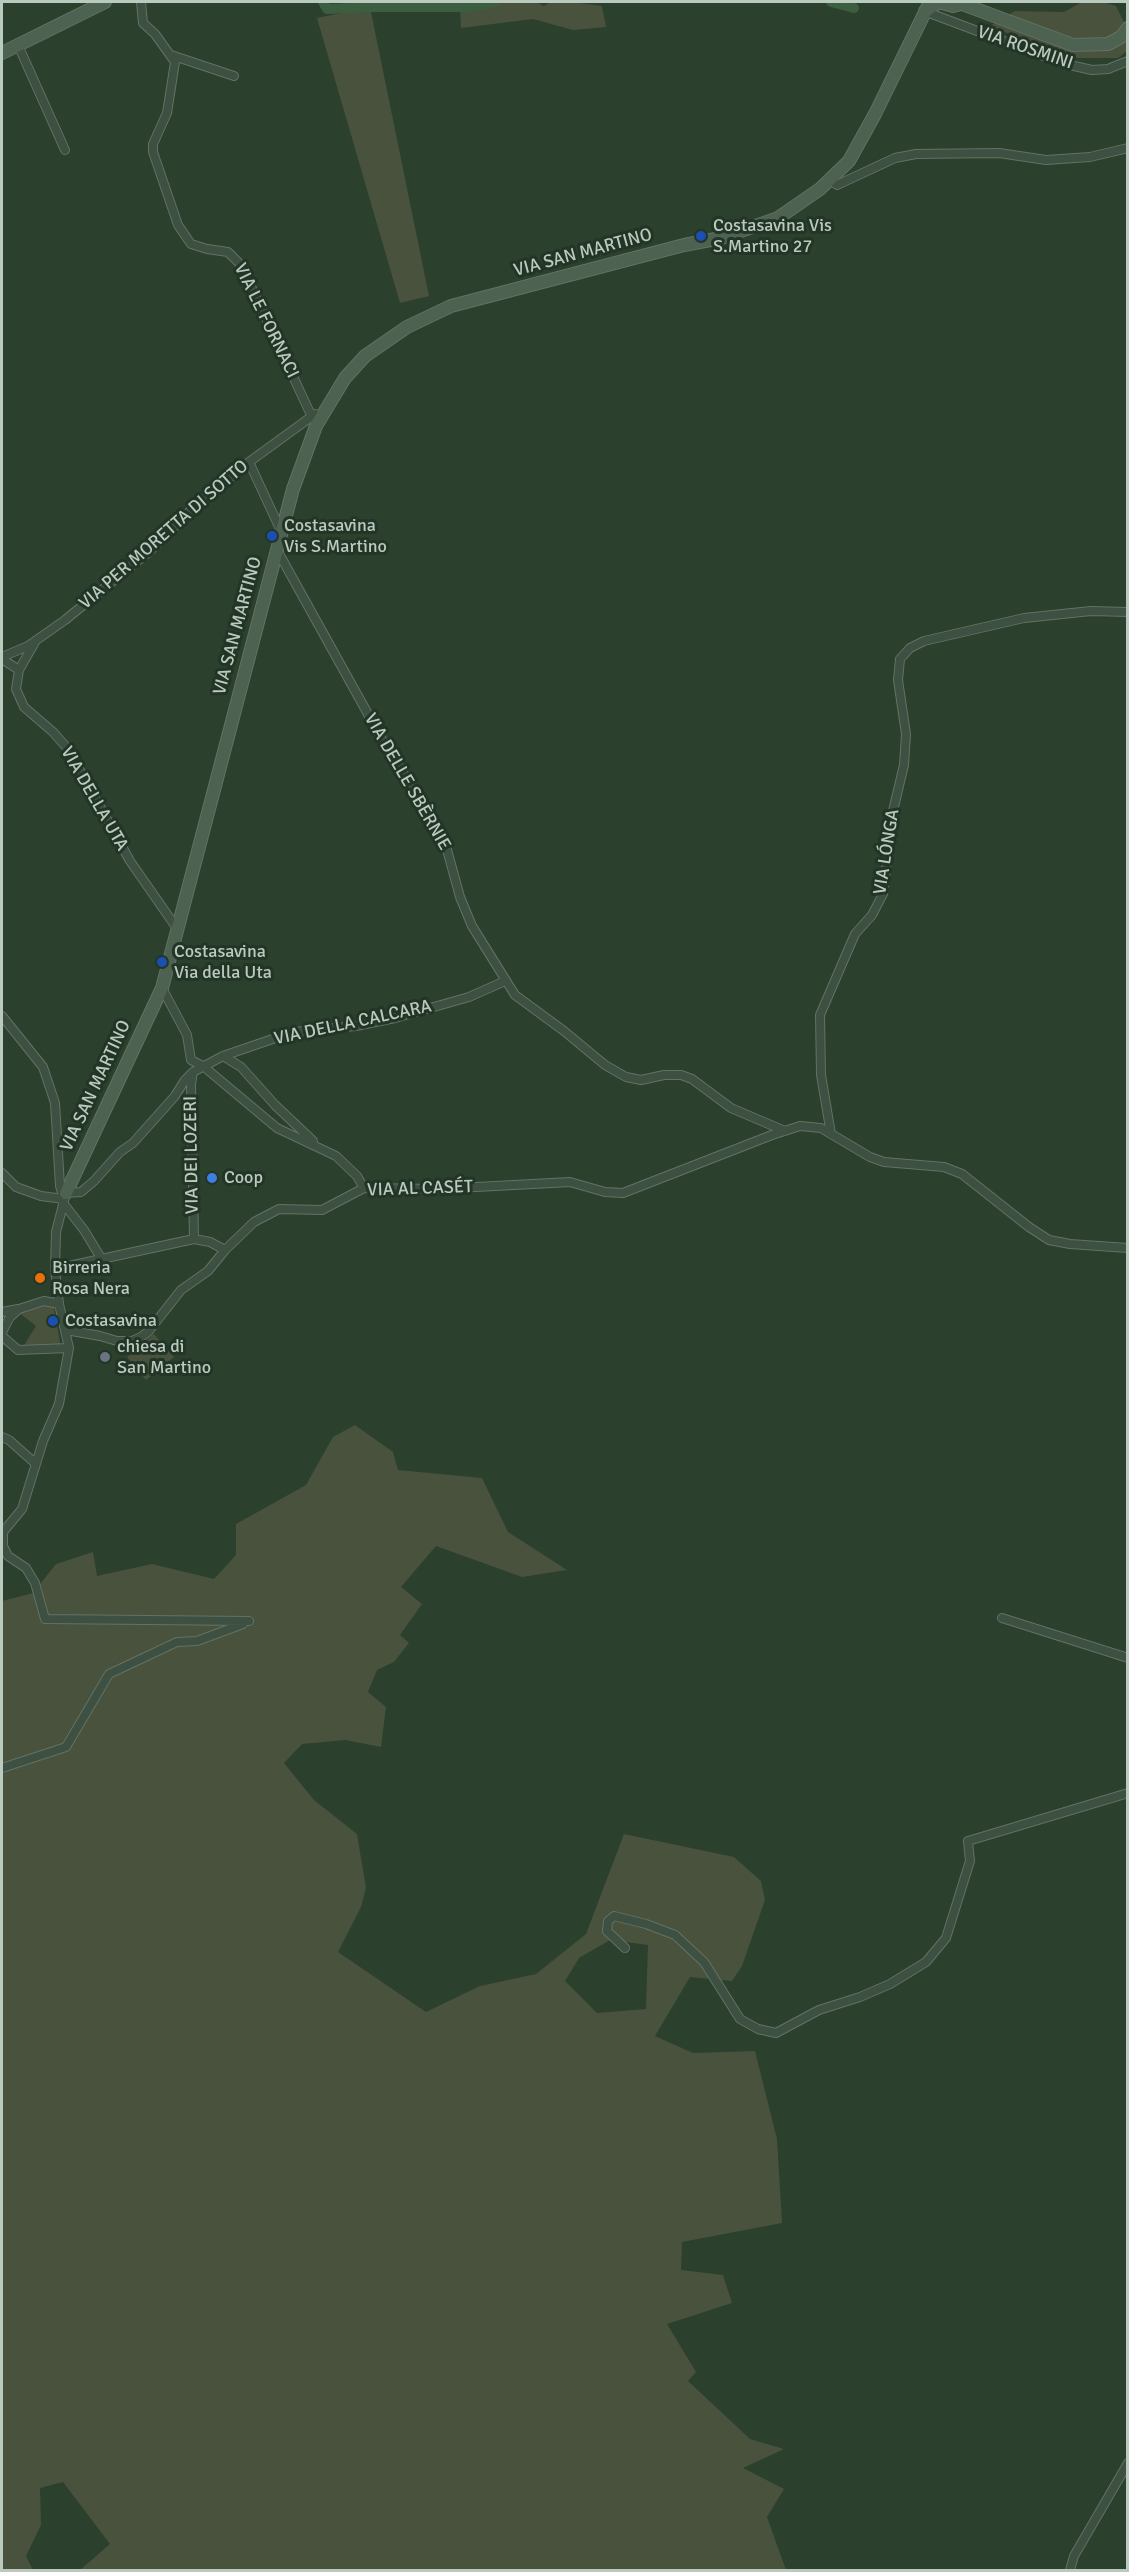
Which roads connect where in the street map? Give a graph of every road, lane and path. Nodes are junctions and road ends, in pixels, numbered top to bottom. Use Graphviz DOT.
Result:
graph roads {
  1 [pos="105,2"];
  2 [pos="141,2"];
  3 [pos="939,2"];
  4 [pos="981,2"];
  5 [pos="965,3"];
  6 [pos="924,5"];
  7 [pos="990,16"];
  8 [pos="1128,28"];
  9 [pos="18,45"];
  10 [pos="2,53"];
  11 [pos="171,55"];
  12 [pos="1128,61"];
  13 [pos="234,76"];
  14 [pos="1128,148"];
  15 [pos="65,150"];
  16 [pos="830,180"];
  17 [pos="324,410"];
  18 [pos="311,415"];
  19 [pos="249,462"];
  20 [pos="281,531"];
  21 [pos="277,550"];
  22 [pos="1128,612"];
  23 [pos="35,642"];
  24 [pos="2,658"];
  25 [pos="19,670"];
  26 [pos="178,930"];
  27 [pos="505,981"];
  28 [pos="162,988"];
  29 [pos="2,1016"];
  30 [pos="223,1056"];
  31 [pos="202,1066"];
  32 [pos="193,1072"];
  33 [pos="785,1131"];
  34 [pos="831,1134"];
  35 [pos="320,1147"];
  36 [pos="2,1173"];
  37 [pos="364,1188"];
  38 [pos="64,1198"];
  39 [pos="194,1239"];
  40 [pos="1128,1248"];
  41 [pos="225,1250"];
  42 [pos="101,1258"];
  43 [pos="55,1269"];
  44 [pos="59,1304"];
  45 [pos="19,1309"];
  46 [pos="2,1312"];
  47 [pos="66,1330"];
  48 [pos="2,1334"];
  49 [pos="69,1348"];
  50 [pos="2,1437"];
  51 [pos="36,1464"];
  52 [pos="2,1533"];
  53 [pos="1002,1618"];
  54 [pos="1128,1658"];
  55 [pos="2,1768"];
  56 [pos="1128,1793"];
  57 [pos="625,1948"];
  58 [pos="1128,2463"];
  59 [pos="1070,2571"];
  1 -- 9 [label="street"];
  2 -- 11 [label="street"];
  3 -- 5 [label="street"];
  3 -- 6 [label="street"];
  4 -- 7 [label="street"];
  5 -- 7 [label="street"];
  6 -- 12 [label="street, VIA ROSMINI"];
  6 -- 16 [label="street, VIA SAN MARTINO"];
  7 -- 8 [label="street"];
  9 -- 10 [label="street"];
  9 -- 15 [label="street"];
  11 -- 13 [label="street"];
  11 -- 18 [label="street, VIA LE FORNACI"];
  14 -- 16 [label="street"];
  16 -- 17 [label="street, VIA SAN MARTINO"];
  17 -- 18 [label="street, VIA PER MORETTA DI SOTTO"];
  17 -- 20 [label="street, VIA SAN MARTINO"];
  18 -- 19 [label="street, VIA PER MORETTA DI SOTTO"];
  19 -- 20 [label="street"];
  19 -- 23 [label="street, VIA PER MORETTA DI SOTTO"];
  20 -- 21 [label="street, VIA SAN MARTINO"];
  21 -- 26 [label="street, VIA SAN MARTINO"];
  21 -- 27 [label="street, VIA DELLE SBÈRNIE"];
  22 -- 34 [label="street, VIA LÓNGA"];
  23 -- 24 [label="street, VIA PER MORETTA DI SOTTO"];
  23 -- 25 [label="street"];
  24 -- 25 [label="street"];
  25 -- 26 [label="street, VIA DELLA UTA"];
  26 -- 28 [label="street, VIA SAN MARTINO"];
  27 -- 30 [label="street, VIA DELLA CALCARA"];
  27 -- 33 [label="street, VIA DELLE SBÈRNIE"];
  28 -- 31 [label="street"];
  28 -- 38 [label="street, VIA SAN MARTINO"];
  29 -- 38 [label="street"];
  30 -- 31 [label="street, VIA DELLA CALCARA"];
  30 -- 35 [label="street"];
  31 -- 32 [label="street, VIA DELLA CALCARA"];
  31 -- 35 [label="street"];
  32 -- 38 [label="street, VIA DELLA CALCARA"];
  32 -- 39 [label="street, VIA DEI LOZERI"];
  33 -- 34 [label="street"];
  33 -- 37 [label="street, VIA AL CASÉT"];
  34 -- 40 [label="street"];
  35 -- 37 [label="street"];
  36 -- 38 [label="street"];
  37 -- 41 [label="street, VIA AL CASÉT"];
  38 -- 42 [label="street"];
  38 -- 43 [label="street, VIA SAN MARTINO"];
  39 -- 41 [label="street, VIA DEI LOZERI"];
  39 -- 42 [label="street, VIA DEI LOZERI"];
  41 -- 47 [label="street, VIA AL CASÉT"];
  42 -- 43 [label="street, VIA DEI LOZERI"];
  43 -- 44 [label="street, VIA SAN MARTINO"];
  44 -- 45 [label="street"];
  44 -- 47 [label="street, VIA SAN MARTINO"];
  45 -- 46 [label="street"];
  45 -- 48 [label="street"];
  47 -- 49 [label="street, VIA SAN MARTINO"];
  48 -- 49 [label="street"];
  49 -- 51 [label="street, VIA SAN MARTINO"];
  50 -- 51 [label="street"];
  51 -- 52 [label="street, VIA SAN MARTINO"];
  52 -- 55 [label="street"];
  53 -- 54 [label="street"];
  56 -- 57 [label="street"];
  58 -- 59 [label="street"];
}
